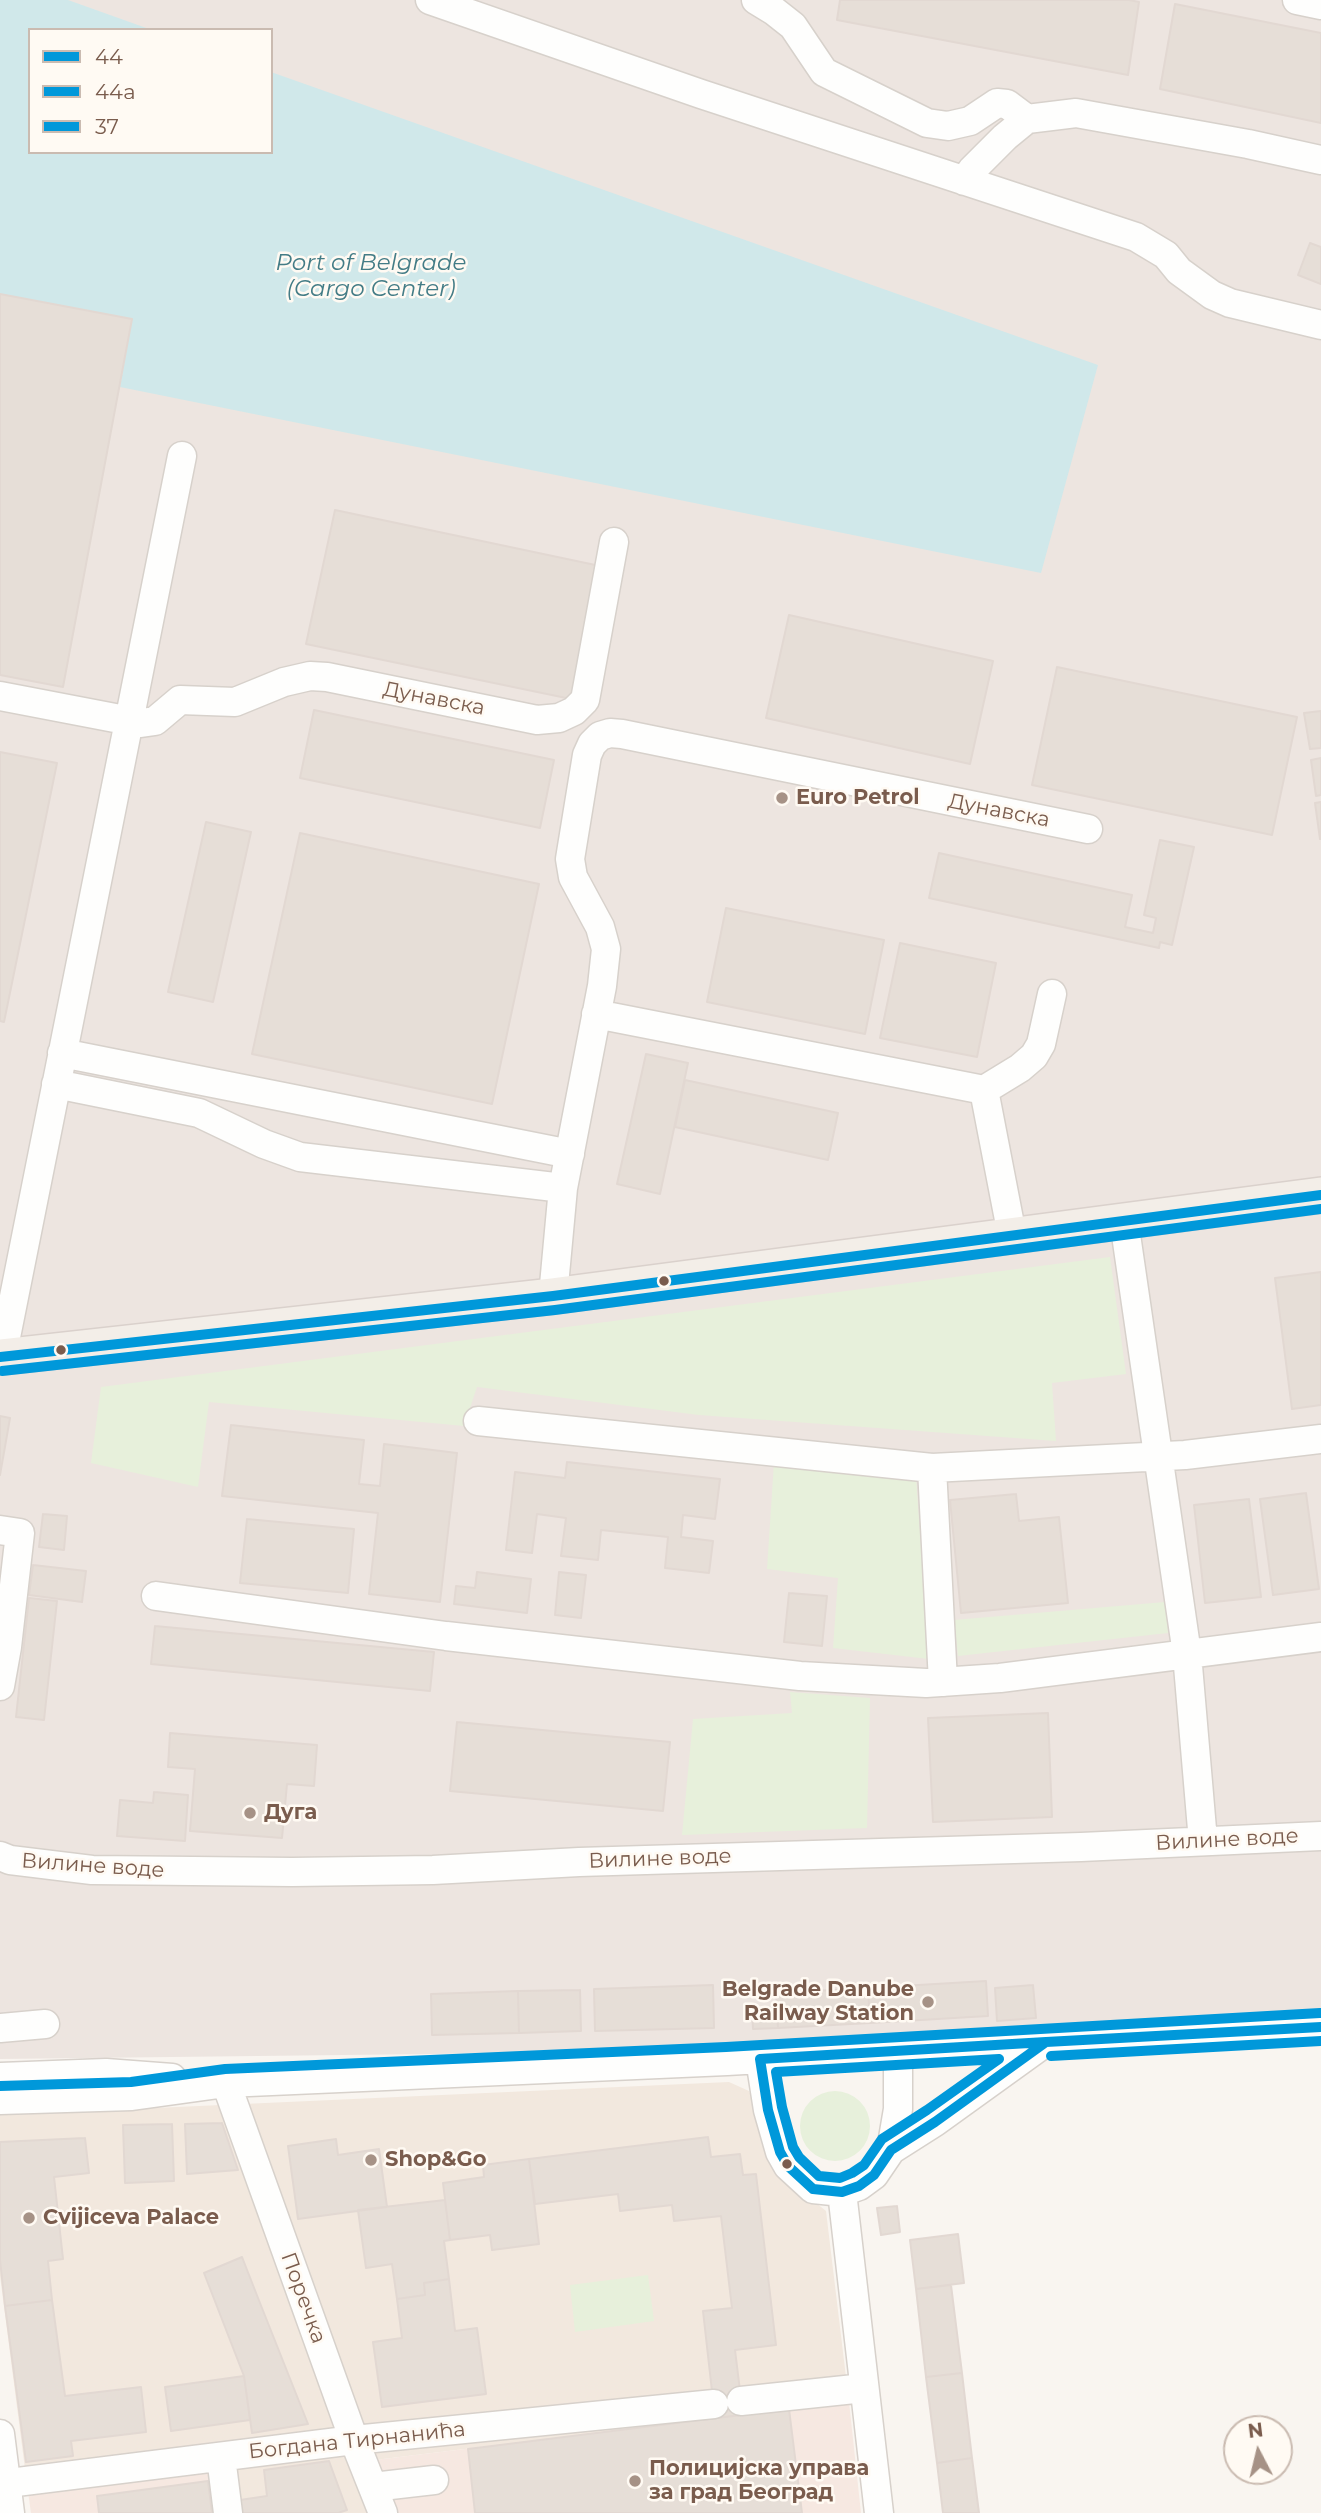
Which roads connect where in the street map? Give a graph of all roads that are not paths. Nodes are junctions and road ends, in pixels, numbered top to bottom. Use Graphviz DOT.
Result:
graph roads {
  1 [pos="430,0"];
  2 [pos="756,0"];
  3 [pos="1297,0"];
  4 [pos="1321,5"];
  5 [pos="1027,119"];
  6 [pos="1321,160"];
  7 [pos="964,181"];
  8 [pos="1321,326"];
  9 [pos="182,456"];
  10 [pos="614,542"];
  11 [pos="0,696"];
  12 [pos="128,722"];
  13 [pos="1088,828"];
  14 [pos="1052,994"];
  15 [pos="596,1014"];
  16 [pos="62,1054"];
  17 [pos="56,1084"];
  18 [pos="984,1090"];
  19 [pos="570,1154"];
  20 [pos="563,1188"];
  21 [pos="1321,1195"];
  22 [pos="1124,1221"];
  23 [pos="1012,1235"];
  24 [pos="553,1296"];
  25 [pos="1,1357"];
  26 [pos="478,1421"];
  27 [pos="1321,1439"];
  28 [pos="1158,1456"];
  29 [pos="932,1468"];
  30 [pos="14,1528"];
  31 [pos="156,1596"];
  32 [pos="1321,1637"];
  33 [pos="1187,1654"];
  34 [pos="943,1682"];
  35 [pos="0,1686"];
  36 [pos="1321,1836"];
  37 [pos="1203,1841"];
  38 [pos="0,1856"];
  39 [pos="45,2024"];
  40 [pos="1321,2027"];
  41 [pos="0,2028"];
  42 [pos="1046,2042"];
  43 [pos="898,2051"];
  44 [pos="760,2059"];
  45 [pos="0,2077"];
  46 [pos="226,2083"];
  47 [pos="0,2100"];
  48 [pos="891,2150"];
  49 [pos="842,2192"];
  50 [pos="864,2388"];
  51 [pos="741,2401"];
  52 [pos="714,2404"];
  53 [pos="0,2434"];
  54 [pos="362,2440"];
  55 [pos="221,2457"];
  56 [pos="434,2480"];
  57 [pos="3,2484"];
  58 [pos="373,2487"];
  59 [pos="10,2513"];
  60 [pos="229,2513"];
  61 [pos="383,2513"];
  62 [pos="879,2513"];
  1 -- 7 [label="street"];
  2 -- 5 [label="street"];
  3 -- 4 [label="street"];
  5 -- 6 [label="street"];
  5 -- 7 [label="street"];
  7 -- 8 [label="street"];
  9 -- 12 [label="street"];
  10 -- 12 [label="street, Дунавска"];
  11 -- 12 [label="street"];
  12 -- 16 [label="street"];
  13 -- 15 [label="street, Дунавска"];
  14 -- 18 [label="street"];
  15 -- 18 [label="street"];
  15 -- 19 [label="street"];
  16 -- 17 [label="street"];
  16 -- 19 [label="street"];
  17 -- 20 [label="street"];
  17 -- 25 [label="street"];
  18 -- 23 [label="street"];
  19 -- 20 [label="street"];
  20 -- 24 [label="street"];
  21 -- 22 [label="main road"];
  22 -- 23 [label="main road"];
  22 -- 28 [label="street"];
  23 -- 24 [label="main road"];
  24 -- 25 [label="main road"];
  26 -- 29 [label="street"];
  27 -- 28 [label="street"];
  28 -- 29 [label="street"];
  28 -- 33 [label="street"];
  29 -- 34 [label="street"];
  30 -- 35 [label="street"];
  31 -- 34 [label="street"];
  32 -- 33 [label="street"];
  33 -- 34 [label="street"];
  33 -- 37 [label="street"];
  36 -- 37 [label="street, Вилине воде"];
  37 -- 38 [label="street, Вилине воде"];
  39 -- 41 [label="street"];
  40 -- 42 [label="street"];
  42 -- 43 [label="street"];
  42 -- 48 [label="street"];
  43 -- 44 [label="street"];
  43 -- 48 [label="street"];
  44 -- 46 [label="street"];
  44 -- 49 [label="street"];
  45 -- 46 [label="street"];
  46 -- 47 [label="street"];
  46 -- 54 [label="street, Поречка"];
  48 -- 49 [label="street"];
  49 -- 50 [label="street"];
  50 -- 51 [label="street"];
  50 -- 62 [label="street"];
  52 -- 54 [label="street, Богдана Тирнанића"];
  53 -- 57 [label="street"];
  54 -- 55 [label="street, Богдана Тирнанића"];
  54 -- 58 [label="street, Поречка"];
  55 -- 57 [label="street, Богдана Тирнанића"];
  55 -- 60 [label="street"];
  56 -- 58 [label="street"];
  57 -- 59 [label="street"];
  58 -- 61 [label="street, Поречка"];
}
